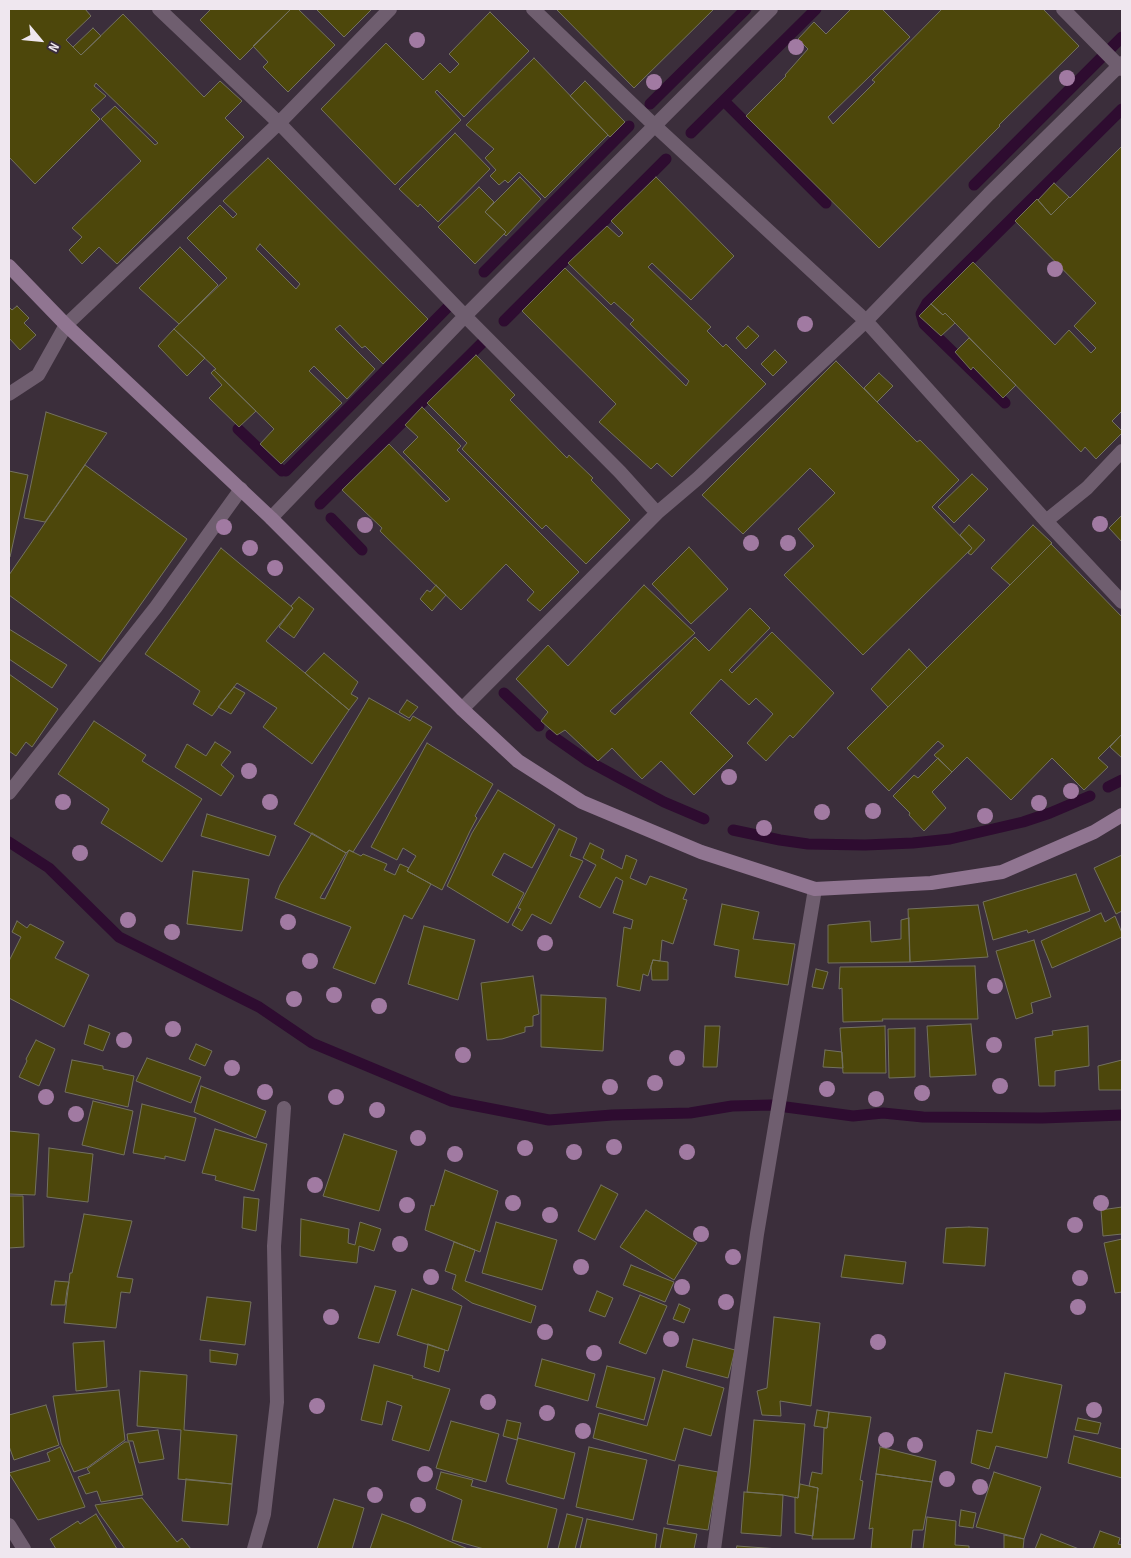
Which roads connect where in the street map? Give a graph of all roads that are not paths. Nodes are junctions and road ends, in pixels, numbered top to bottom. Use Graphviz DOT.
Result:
graph roads {
  1 [pos="160,9"];
  2 [pos="390,9"];
  3 [pos="533,9"];
  4 [pos="771,9"];
  5 [pos="1063,9"];
  6 [pos="1121,66"];
  7 [pos="278,123"];
  8 [pos="654,125"];
  9 [pos="9,266"];
  10 [pos="465,316"];
  11 [pos="866,321"];
  12 [pos="66,325"];
  13 [pos="9,394"];
  14 [pos="1122,451"];
  15 [pos="241,489"];
  16 [pos="657,513"];
  17 [pos="271,518"];
  18 [pos="1046,521"];
  19 [pos="1122,602"];
  20 [pos="462,709"];
  21 [pos="9,793"];
  22 [pos="1122,815"];
  23 [pos="815,888"];
  24 [pos="284,1108"];
  25 [pos="9,1525"];
  26 [pos="24,1549"];
  27 [pos="254,1549"];
  28 [pos="714,1549"];
  1 -- 7 [label="street"];
  2 -- 7 [label="street"];
  3 -- 8 [label="street"];
  4 -- 8 [label="street"];
  5 -- 6 [label="street"];
  6 -- 11 [label="street"];
  7 -- 10 [label="street"];
  7 -- 12 [label="street"];
  8 -- 10 [label="street"];
  8 -- 11 [label="street"];
  9 -- 12 [label="main road"];
  10 -- 16 [label="street"];
  10 -- 17 [label="street"];
  11 -- 16 [label="street"];
  11 -- 18 [label="street"];
  12 -- 13 [label="street"];
  12 -- 15 [label="main road"];
  14 -- 18 [label="street"];
  15 -- 17 [label="main road"];
  15 -- 21 [label="street"];
  16 -- 20 [label="street"];
  17 -- 20 [label="main road"];
  18 -- 19 [label="street"];
  20 -- 23 [label="main road"];
  22 -- 23 [label="main road"];
  23 -- 28 [label="street"];
  24 -- 27 [label="street"];
  25 -- 26 [label="street"];
}
